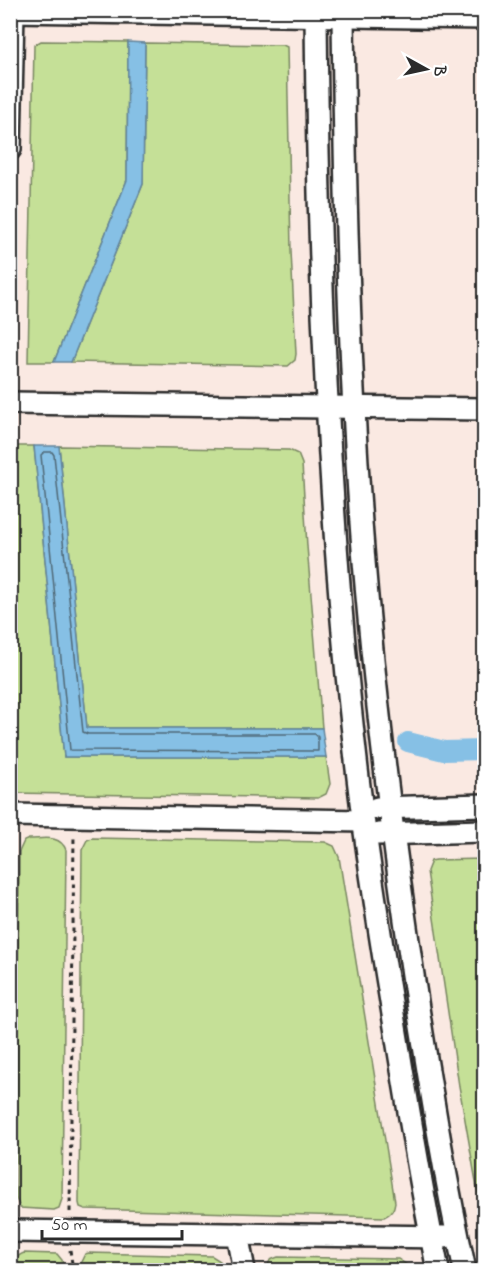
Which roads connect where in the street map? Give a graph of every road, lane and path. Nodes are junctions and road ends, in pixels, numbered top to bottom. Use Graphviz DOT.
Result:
graph roads {
  1 [pos="12,11"];
  2 [pos="330,14"];
  3 [pos="484,18"];
  4 [pos="10,149"];
  5 [pos="10,403"];
  6 [pos="327,407"];
  7 [pos="354,407"];
  8 [pos="484,409"];
  9 [pos="484,805"];
  10 [pos="389,808"];
  11 [pos="10,815"];
  12 [pos="363,821"];
  13 [pos="484,831"];
  14 [pos="74,832"];
  15 [pos="392,833"];
  16 [pos="70,1217"];
  17 [pos="10,1231"];
  18 [pos="237,1234"];
  19 [pos="431,1237"];
  20 [pos="457,1237"];
  21 [pos="70,1248"];
  22 [pos="73,1270"];
  23 [pos="244,1270"];
  24 [pos="438,1270"];
  25 [pos="465,1270"];
  1 -- 2 [label="street"];
  1 -- 4 [label="street"];
  2 -- 3 [label="street"];
  2 -- 6 [label="street"];
  2 -- 7 [label="street"];
  5 -- 6 [label="street"];
  6 -- 7 [label="street"];
  6 -- 12 [label="street"];
  7 -- 8 [label="street"];
  7 -- 10 [label="street"];
  9 -- 10 [label="street"];
  10 -- 12 [label="street"];
  10 -- 15 [label="street"];
  11 -- 12 [label="street"];
  12 -- 15 [label="street"];
  12 -- 19 [label="street"];
  13 -- 15 [label="street"];
  14 -- 16 [label="path"];
  15 -- 20 [label="street"];
  17 -- 18 [label="street"];
  18 -- 19 [label="street"];
  18 -- 23 [label="street"];
  19 -- 20 [label="street"];
  19 -- 24 [label="street"];
  20 -- 25 [label="street"];
  21 -- 22 [label="path"];
}
